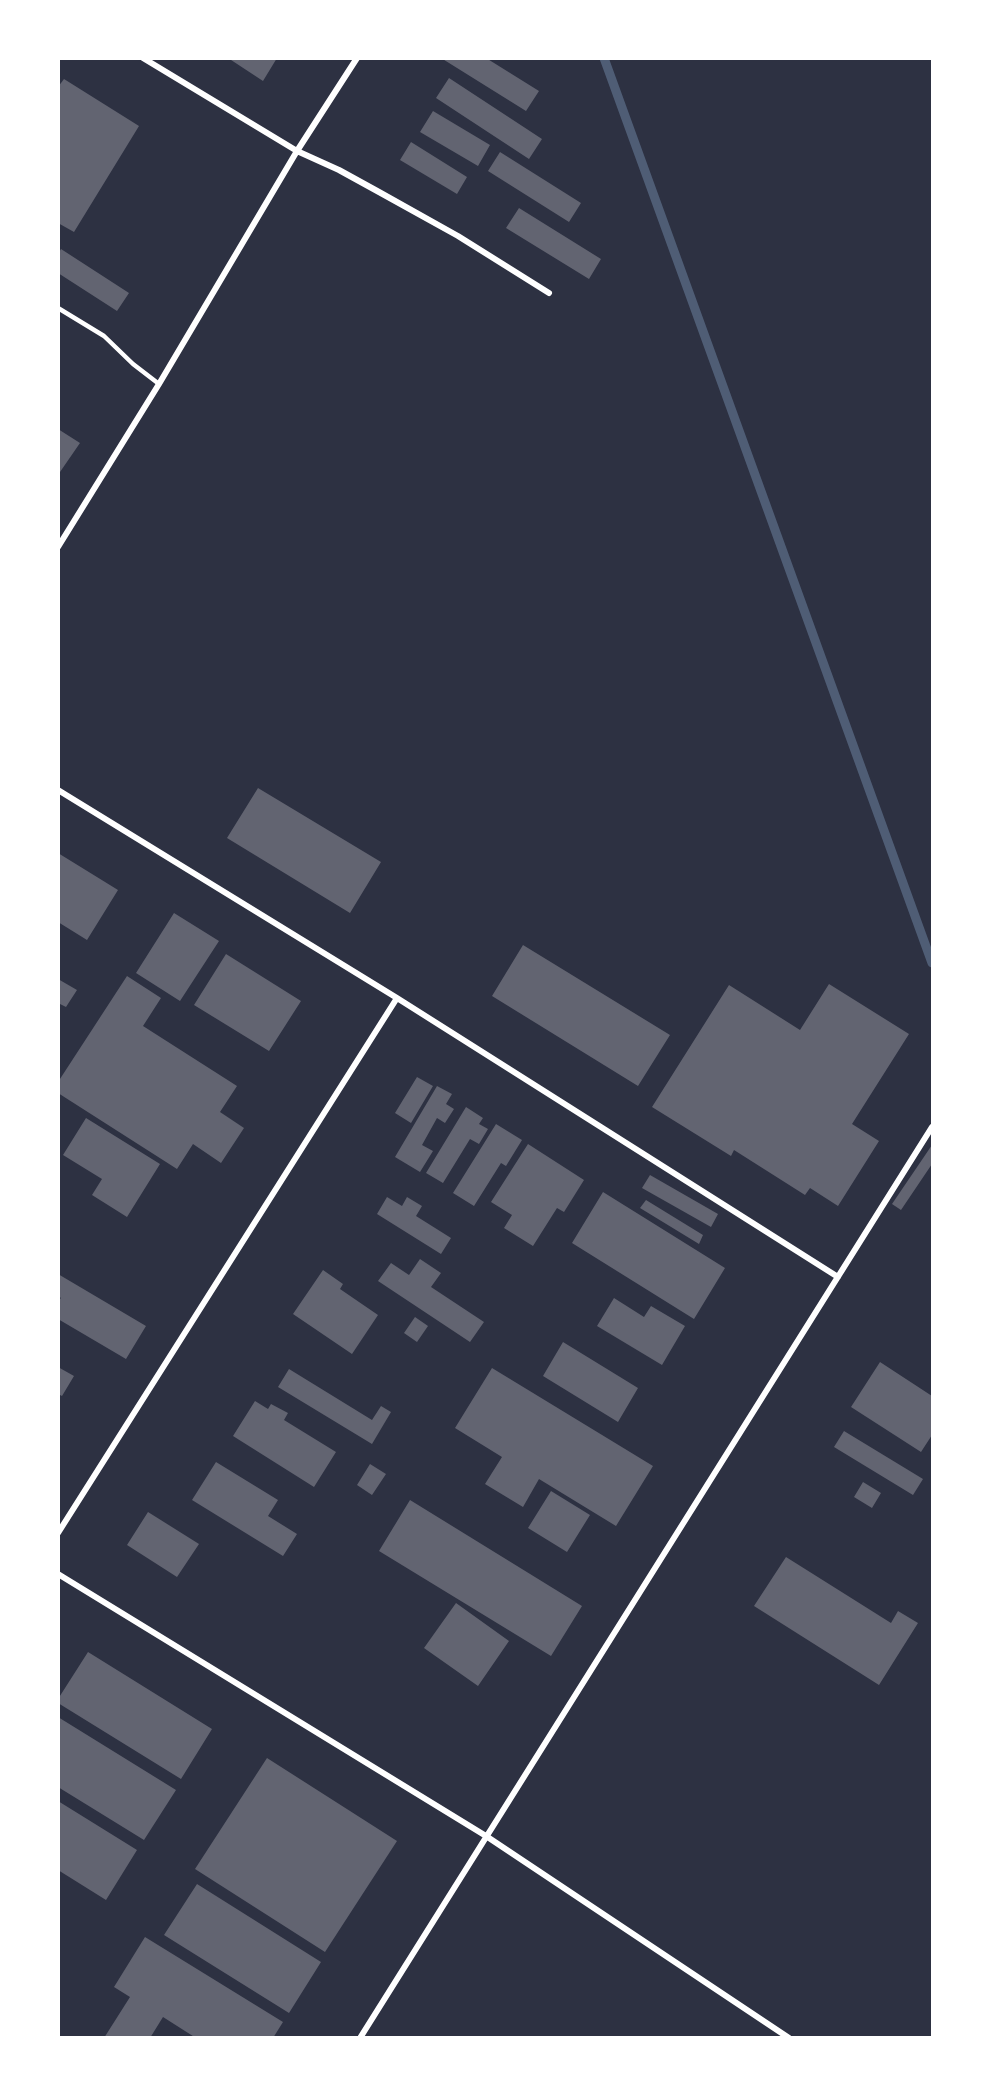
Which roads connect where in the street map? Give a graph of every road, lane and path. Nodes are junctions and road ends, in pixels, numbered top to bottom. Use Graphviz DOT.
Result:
graph roads {
  1 [pos="143,58"];
  2 [pos="357,58"];
  3 [pos="297,151"];
  4 [pos="549,292"];
  5 [pos="58,308"];
  6 [pos="159,384"];
  7 [pos="58,547"];
  8 [pos="58,790"];
  9 [pos="397,998"];
  10 [pos="933,1127"];
  11 [pos="838,1277"];
  12 [pos="58,1533"];
  13 [pos="58,1574"];
  14 [pos="486,1836"];
  15 [pos="360,2037"];
  16 [pos="789,2037"];
  1 -- 3 [label="street"];
  2 -- 3 [label="street"];
  3 -- 4 [label="street"];
  3 -- 6 [label="street"];
  5 -- 6 [label="lane"];
  6 -- 7 [label="street"];
  8 -- 9 [label="street"];
  9 -- 11 [label="street"];
  9 -- 12 [label="street"];
  10 -- 11 [label="street"];
  11 -- 14 [label="street"];
  13 -- 14 [label="street"];
  14 -- 15 [label="street"];
  14 -- 16 [label="street"];
}
